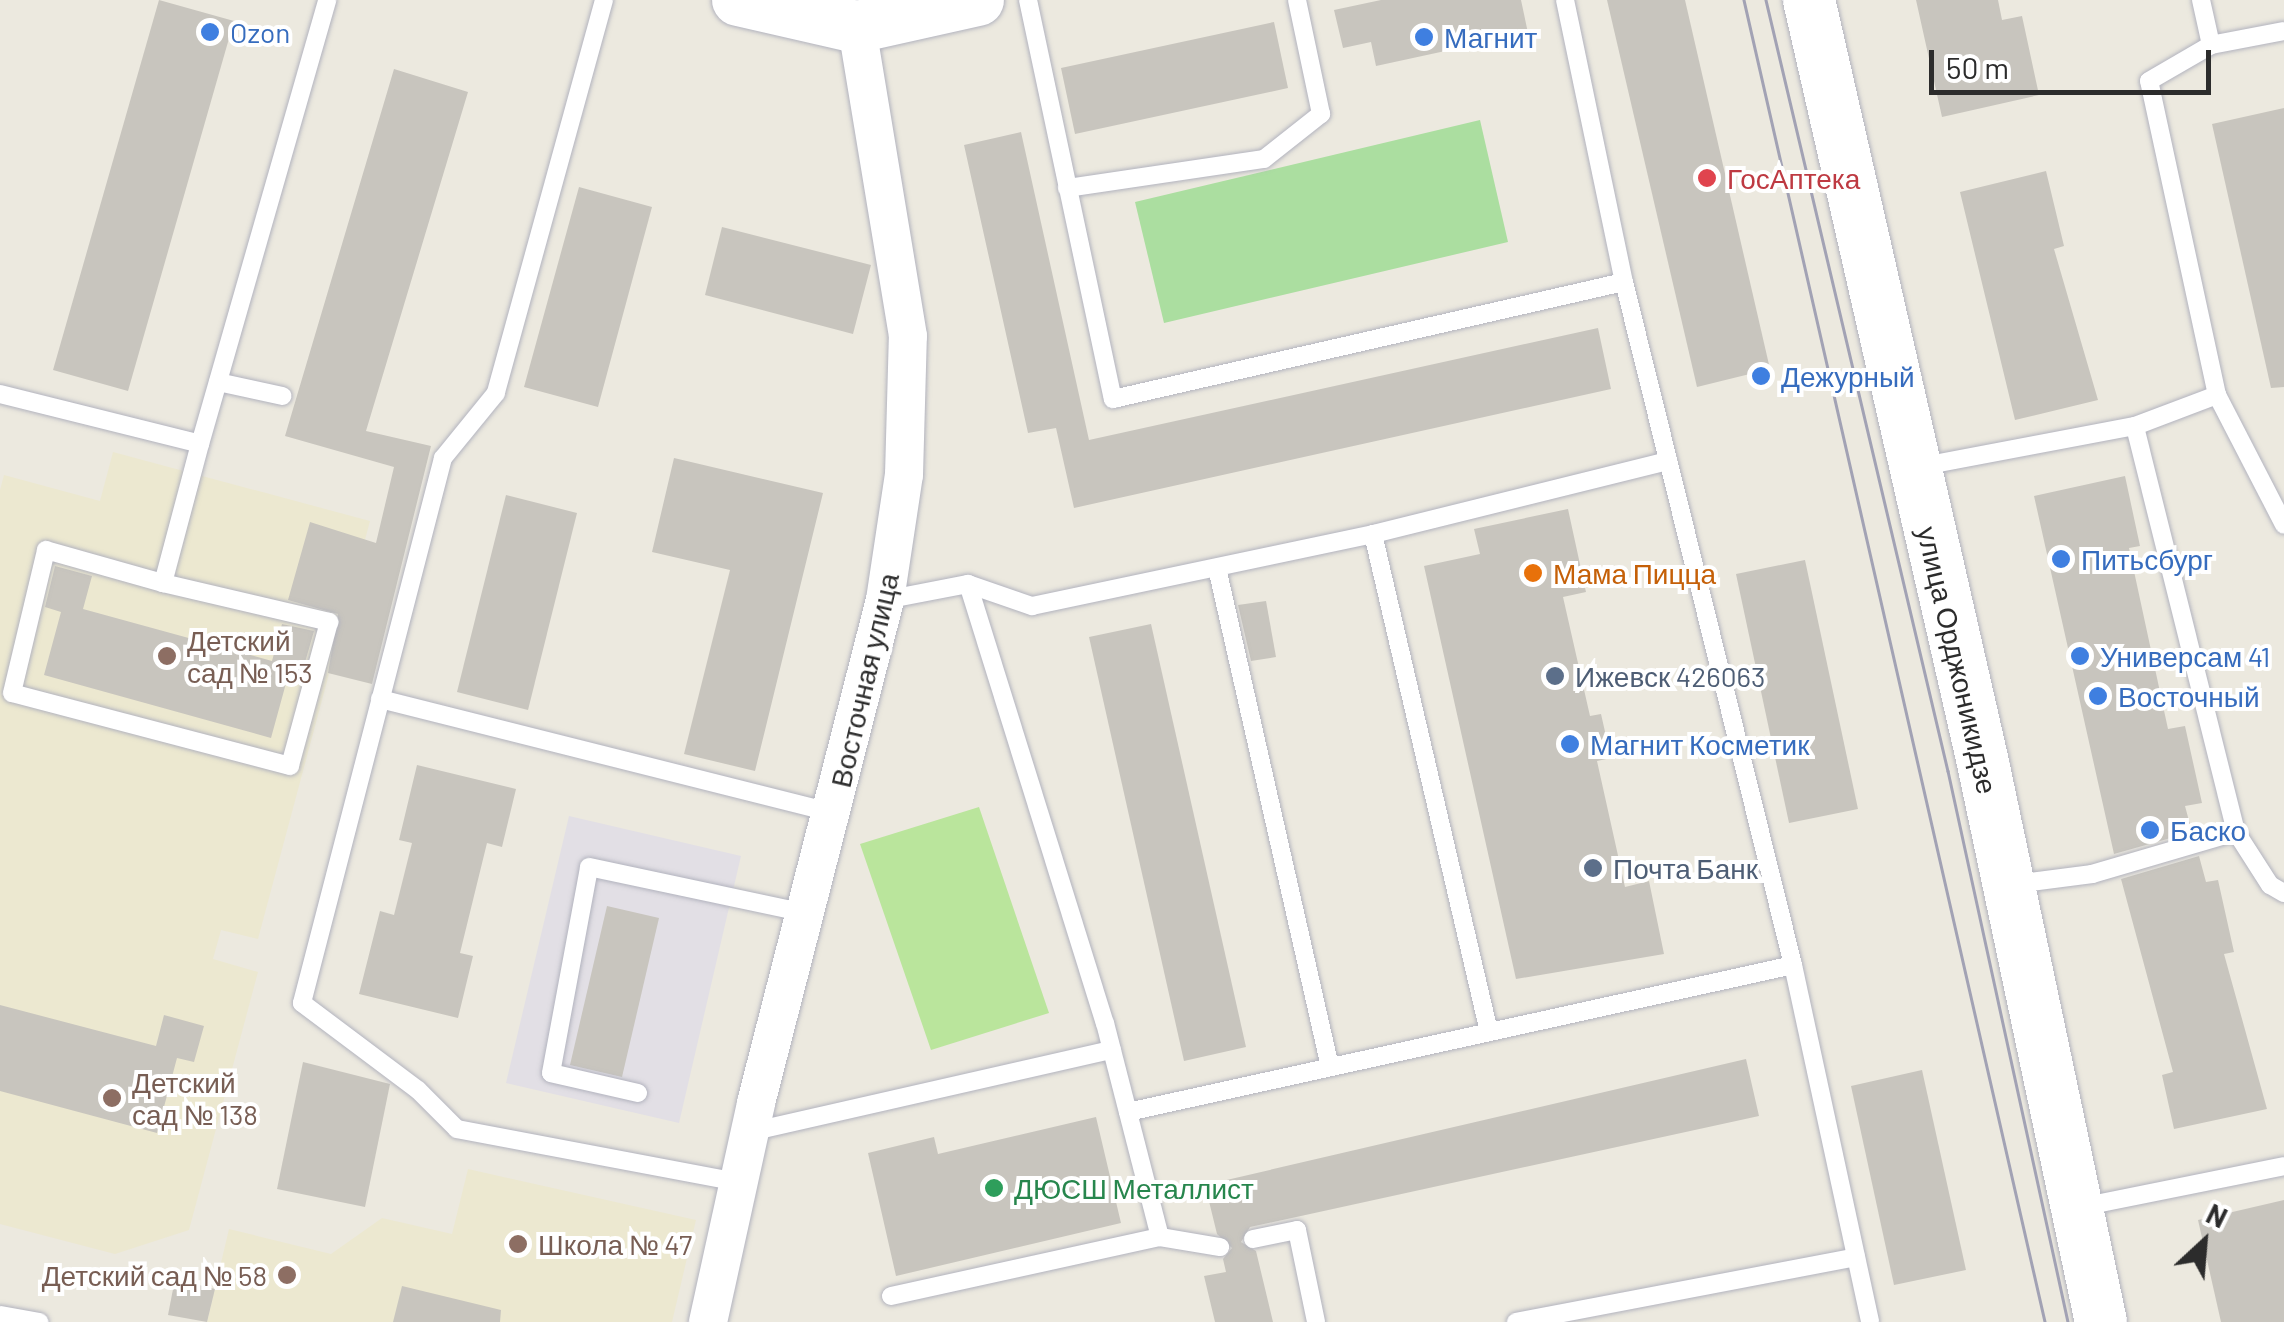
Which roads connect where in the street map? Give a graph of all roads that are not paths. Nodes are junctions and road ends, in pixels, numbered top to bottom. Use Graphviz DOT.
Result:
graph roads {
  1 [pos="327,0"];
  2 [pos="604,0"];
  3 [pos="738,0"];
  4 [pos="978,0"];
  5 [pos="1028,0"];
  6 [pos="1297,0"];
  7 [pos="1565,0"];
  8 [pos="1809,0"];
  9 [pos="2201,0"];
  10 [pos="857,27"];
  11 [pos="2284,31"];
  12 [pos="2212,45"];
  13 [pos="1067,188"];
  14 [pos="1624,282"];
  15 [pos="218,382"];
  16 [pos="0,394"];
  17 [pos="283,396"];
  18 [pos="2218,396"];
  19 [pos="2135,426"];
  20 [pos="200,444"];
  21 [pos="1668,461"];
  22 [pos="1914,468"];
  23 [pos="2284,525"];
  24 [pos="1373,534"];
  25 [pos="1217,568"];
  26 [pos="163,583"];
  27 [pos="968,584"];
  28 [pos="885,600"];
  29 [pos="380,699"];
  30 [pos="834,813"];
  31 [pos="2236,832"];
  32 [pos="2004,886"];
  33 [pos="2284,893"];
  34 [pos="807,913"];
  35 [pos="1793,965"];
  36 [pos="1489,1032"];
  37 [pos="1112,1050"];
  38 [pos="1330,1067"];
  39 [pos="638,1093"];
  40 [pos="1128,1112"];
  41 [pos="750,1132"];
  42 [pos="2284,1166"];
  43 [pos="738,1182"];
  44 [pos="2075,1208"];
  45 [pos="1160,1238"];
  46 [pos="1253,1239"];
  47 [pos="1220,1247"];
  48 [pos="1856,1258"];
  49 [pos="891,1296"];
  50 [pos="718,1314"];
  51 [pos="0,1315"];
  52 [pos="40,1322"];
  53 [pos="1316,1322"];
  54 [pos="1516,1322"];
  55 [pos="1870,1322"];
  56 [pos="2101,1322"];
  1 -- 15 [label="lane"];
  2 -- 29 [label="lane"];
  3 -- 10 [label="main road"];
  4 -- 10 [label="main road"];
  5 -- 13 [label="lane"];
  6 -- 13 [label="lane"];
  7 -- 14 [label="lane"];
  8 -- 22 [label="main road, улица Орджоникидзе"];
  9 -- 12 [label="lane"];
  10 -- 28 [label="street, Восточная улица"];
  11 -- 12 [label="lane"];
  12 -- 18 [label="lane"];
  13 -- 14 [label="lane"];
  14 -- 21 [label="lane"];
  15 -- 17 [label="lane"];
  15 -- 20 [label="lane"];
  16 -- 20 [label="lane"];
  18 -- 19 [label="lane"];
  18 -- 23 [label="lane"];
  19 -- 22 [label="lane"];
  19 -- 31 [label="lane"];
  20 -- 26 [label="lane"];
  21 -- 24 [label="lane"];
  21 -- 35 [label="lane"];
  22 -- 32 [label="main road, улица Орджоникидзе"];
  24 -- 25 [label="lane"];
  24 -- 36 [label="lane"];
  25 -- 27 [label="lane"];
  25 -- 38 [label="lane"];
  26 -- 26 [label="lane"];
  27 -- 28 [label="lane"];
  27 -- 37 [label="lane"];
  28 -- 30 [label="street, Восточная улица"];
  29 -- 30 [label="lane"];
  29 -- 43 [label="lane"];
  30 -- 34 [label="street, Восточная улица"];
  31 -- 32 [label="lane"];
  31 -- 33 [label="lane"];
  32 -- 44 [label="main road, улица Орджоникидзе"];
  34 -- 39 [label="lane"];
  34 -- 41 [label="street, Восточная улица"];
  35 -- 36 [label="lane"];
  35 -- 48 [label="lane"];
  36 -- 38 [label="lane"];
  37 -- 40 [label="lane"];
  37 -- 41 [label="lane"];
  38 -- 40 [label="lane"];
  40 -- 45 [label="lane"];
  41 -- 43 [label="street, Восточная улица"];
  42 -- 44 [label="lane"];
  43 -- 50 [label="street, Восточная улица"];
  44 -- 56 [label="main road, улица Орджоникидзе"];
  45 -- 47 [label="lane"];
  45 -- 49 [label="lane"];
  46 -- 53 [label="lane"];
  48 -- 54 [label="lane"];
  48 -- 55 [label="lane"];
  51 -- 52 [label="lane"];
}
